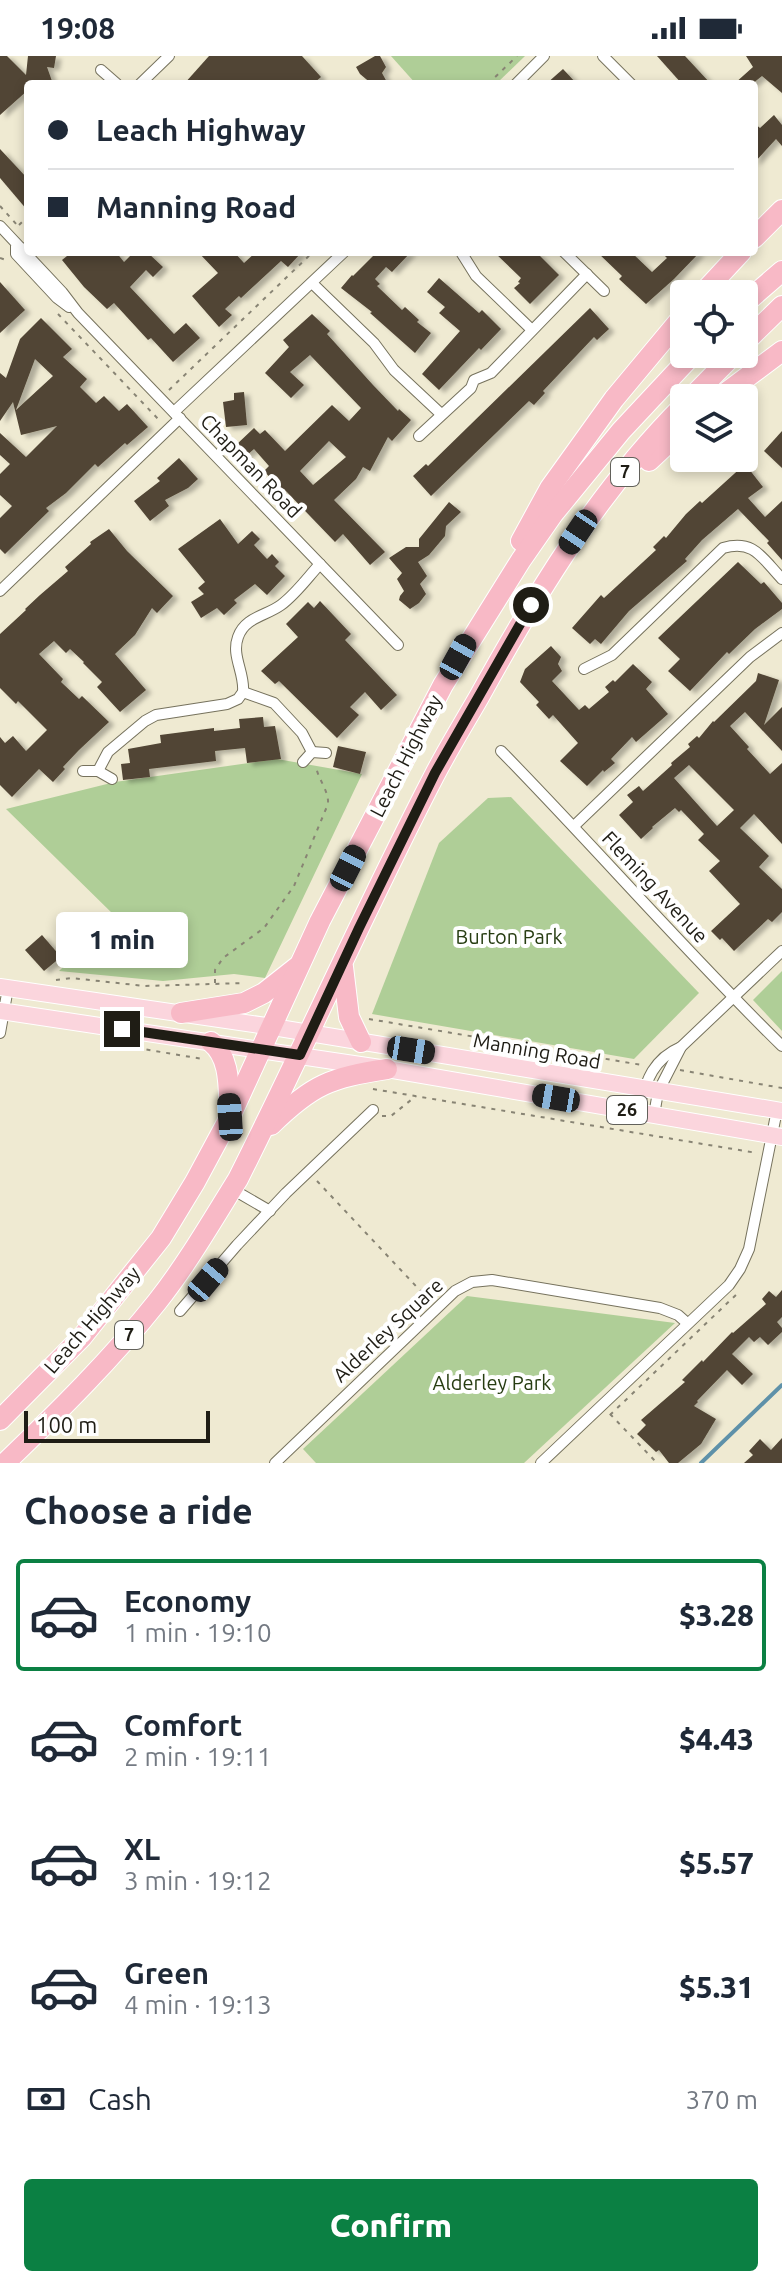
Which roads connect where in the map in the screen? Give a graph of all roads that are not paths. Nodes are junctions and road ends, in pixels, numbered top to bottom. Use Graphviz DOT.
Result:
graph roads {
  1 [pos="169,56"];
  2 [pos="544,56"];
  3 [pos="603,56"];
  4 [pos="101,70"];
  5 [pos="112,80"];
  6 [pos="144,80"];
  7 [pos="520,80"];
  8 [pos="627,80"];
  9 [pos="782,210"];
  10 [pos="0,226"];
  11 [pos="758,234"];
  12 [pos="24,251"];
  13 [pos="29,256"];
  14 [pos="340,256"];
  15 [pos="464,256"];
  16 [pos="568,256"];
  17 [pos="737,256"];
  18 [pos="782,271"];
  19 [pos="587,274"];
  20 [pos="715,280"];
  21 [pos="312,283"];
  22 [pos="604,291"];
  23 [pos="758,292"];
  24 [pos="782,306"];
  25 [pos="758,329"];
  26 [pos="532,330"];
  27 [pos="670,332"];
  28 [pos="782,351"];
  29 [pos="680,368"];
  30 [pos="720,368"];
  31 [pos="705,384"];
  32 [pos="738,384"];
  33 [pos="441,414"];
  34 [pos="177,415"];
  35 [pos="670,420"];
  36 [pos="419,436"];
  37 [pos="670,442"];
  38 [pos="578,532"];
  39 [pos="320,564"];
  40 [pos="782,579"];
  41 [pos="0,591"];
  42 [pos="782,633"];
  43 [pos="398,645"];
  44 [pos="584,669"];
  45 [pos="443,685"];
  46 [pos="243,692"];
  47 [pos="501,751"];
  48 [pos="312,752"];
  49 [pos="326,753"];
  50 [pos="303,762"];
  51 [pos="83,771"];
  52 [pos="98,771"];
  53 [pos="112,779"];
  54 [pos="574,826"];
  55 [pos="782,951"];
  56 [pos="343,963"];
  57 [pos="301,964"];
  58 [pos="4,988"];
  59 [pos="734,999"];
  60 [pos="2,1011"];
  61 [pos="181,1013"];
  62 [pos="273,1027"];
  63 [pos="0,1033"];
  64 [pos="310,1033"];
  65 [pos="361,1042"];
  66 [pos="782,1046"];
  67 [pos="681,1047"];
  68 [pos="263,1049"];
  69 [pos="211,1051"];
  70 [pos="300,1055"];
  71 [pos="387,1069"];
  72 [pos="651,1091"];
  73 [pos="779,1110"];
  74 [pos="371,1112"];
  75 [pos="645,1113"];
  76 [pos="230,1117"];
  77 [pos="260,1136"];
  78 [pos="777,1136"];
  79 [pos="232,1189"];
  80 [pos="270,1211"];
  81 [pos="180,1311"];
  82 [pos="687,1323"];
  83 [pos="0,1420"];
  84 [pos="5,1463"];
  85 [pos="275,1463"];
  86 [pos="541,1463"];
  1 -- 6 [label="street"];
  2 -- 7 [label="street"];
  3 -- 8 [label="street"];
  4 -- 5 [label="street"];
  9 -- 11 [label="highway"];
  10 -- 12 [label="street, Chapman Road"];
  13 -- 34 [label="street, Chapman Road"];
  14 -- 21 [label="street"];
  15 -- 26 [label="street"];
  16 -- 19 [label="street"];
  17 -- 20 [label="highway"];
  18 -- 23 [label="highway"];
  19 -- 22 [label="street"];
  19 -- 26 [label="street"];
  21 -- 33 [label="street"];
  21 -- 34 [label="street"];
  24 -- 25 [label="highway"];
  26 -- 33 [label="street"];
  27 -- 45 [label="highway"];
  28 -- 32 [label="highway"];
  29 -- 45 [label="highway, Leach Highway / 7"];
  30 -- 31 [label="highway"];
  33 -- 36 [label="street"];
  34 -- 39 [label="street, Chapman Road"];
  34 -- 41 [label="street"];
  35 -- 38 [label="highway, Leach Highway / 7"];
  37 -- 38 [label="highway"];
  38 -- 56 [label="highway, Leach Highway / 7"];
  39 -- 43 [label="street, Chapman Road"];
  39 -- 46 [label="street"];
  40 -- 44 [label="street"];
  42 -- 54 [label="street"];
  45 -- 57 [label="highway, Leach Highway / 7"];
  46 -- 48 [label="street"];
  46 -- 52 [label="street"];
  47 -- 54 [label="street, Fleming Avenue"];
  48 -- 49 [label="street"];
  48 -- 50 [label="street"];
  51 -- 52 [label="street"];
  52 -- 53 [label="street"];
  54 -- 59 [label="street, Fleming Avenue"];
  55 -- 59 [label="street"];
  56 -- 64 [label="highway, Leach Highway / 7"];
  56 -- 65 [label="highway"];
  57 -- 61 [label="highway"];
  57 -- 62 [label="highway, Leach Highway / 7"];
  58 -- 60 [label="street"];
  58 -- 61 [label="main road, Manning Road / 26"];
  59 -- 66 [label="street, Fleming Avenue"];
  59 -- 67 [label="street"];
  60 -- 63 [label="street"];
  60 -- 69 [label="main road, 26"];
  61 -- 62 [label="main road, Manning Road / 26"];
  62 -- 64 [label="main road, Manning Road / 26"];
  62 -- 68 [label="highway, Leach Highway / 7"];
  64 -- 65 [label="main road, Manning Road / 26"];
  64 -- 70 [label="highway, Leach Highway / 7"];
  65 -- 72 [label="main road, Manning Road / 26"];
  67 -- 72 [label="street"];
  67 -- 72 [label="street"];
  68 -- 69 [label="main road, 26"];
  68 -- 70 [label="main road, 26"];
  68 -- 76 [label="highway, Leach Highway / 7"];
  69 -- 76 [label="highway"];
  70 -- 71 [label="main road, 26"];
  70 -- 77 [label="highway, Leach Highway / 7"];
  71 -- 75 [label="main road, 26"];
  71 -- 77 [label="highway"];
  72 -- 73 [label="main road, Manning Road / 26"];
  72 -- 75 [label="street"];
  72 -- 75 [label="street"];
  73 -- 78 [label="street"];
  74 -- 80 [label="street"];
  75 -- 78 [label="main road, 26"];
  76 -- 83 [label="highway, Leach Highway / 7"];
  77 -- 79 [label="highway, Leach Highway / 7"];
  78 -- 82 [label="street"];
  79 -- 80 [label="street"];
  79 -- 84 [label="highway, Leach Highway / 7"];
  80 -- 81 [label="street"];
  82 -- 85 [label="street, Alderley Square"];
  82 -- 86 [label="street"];
}
